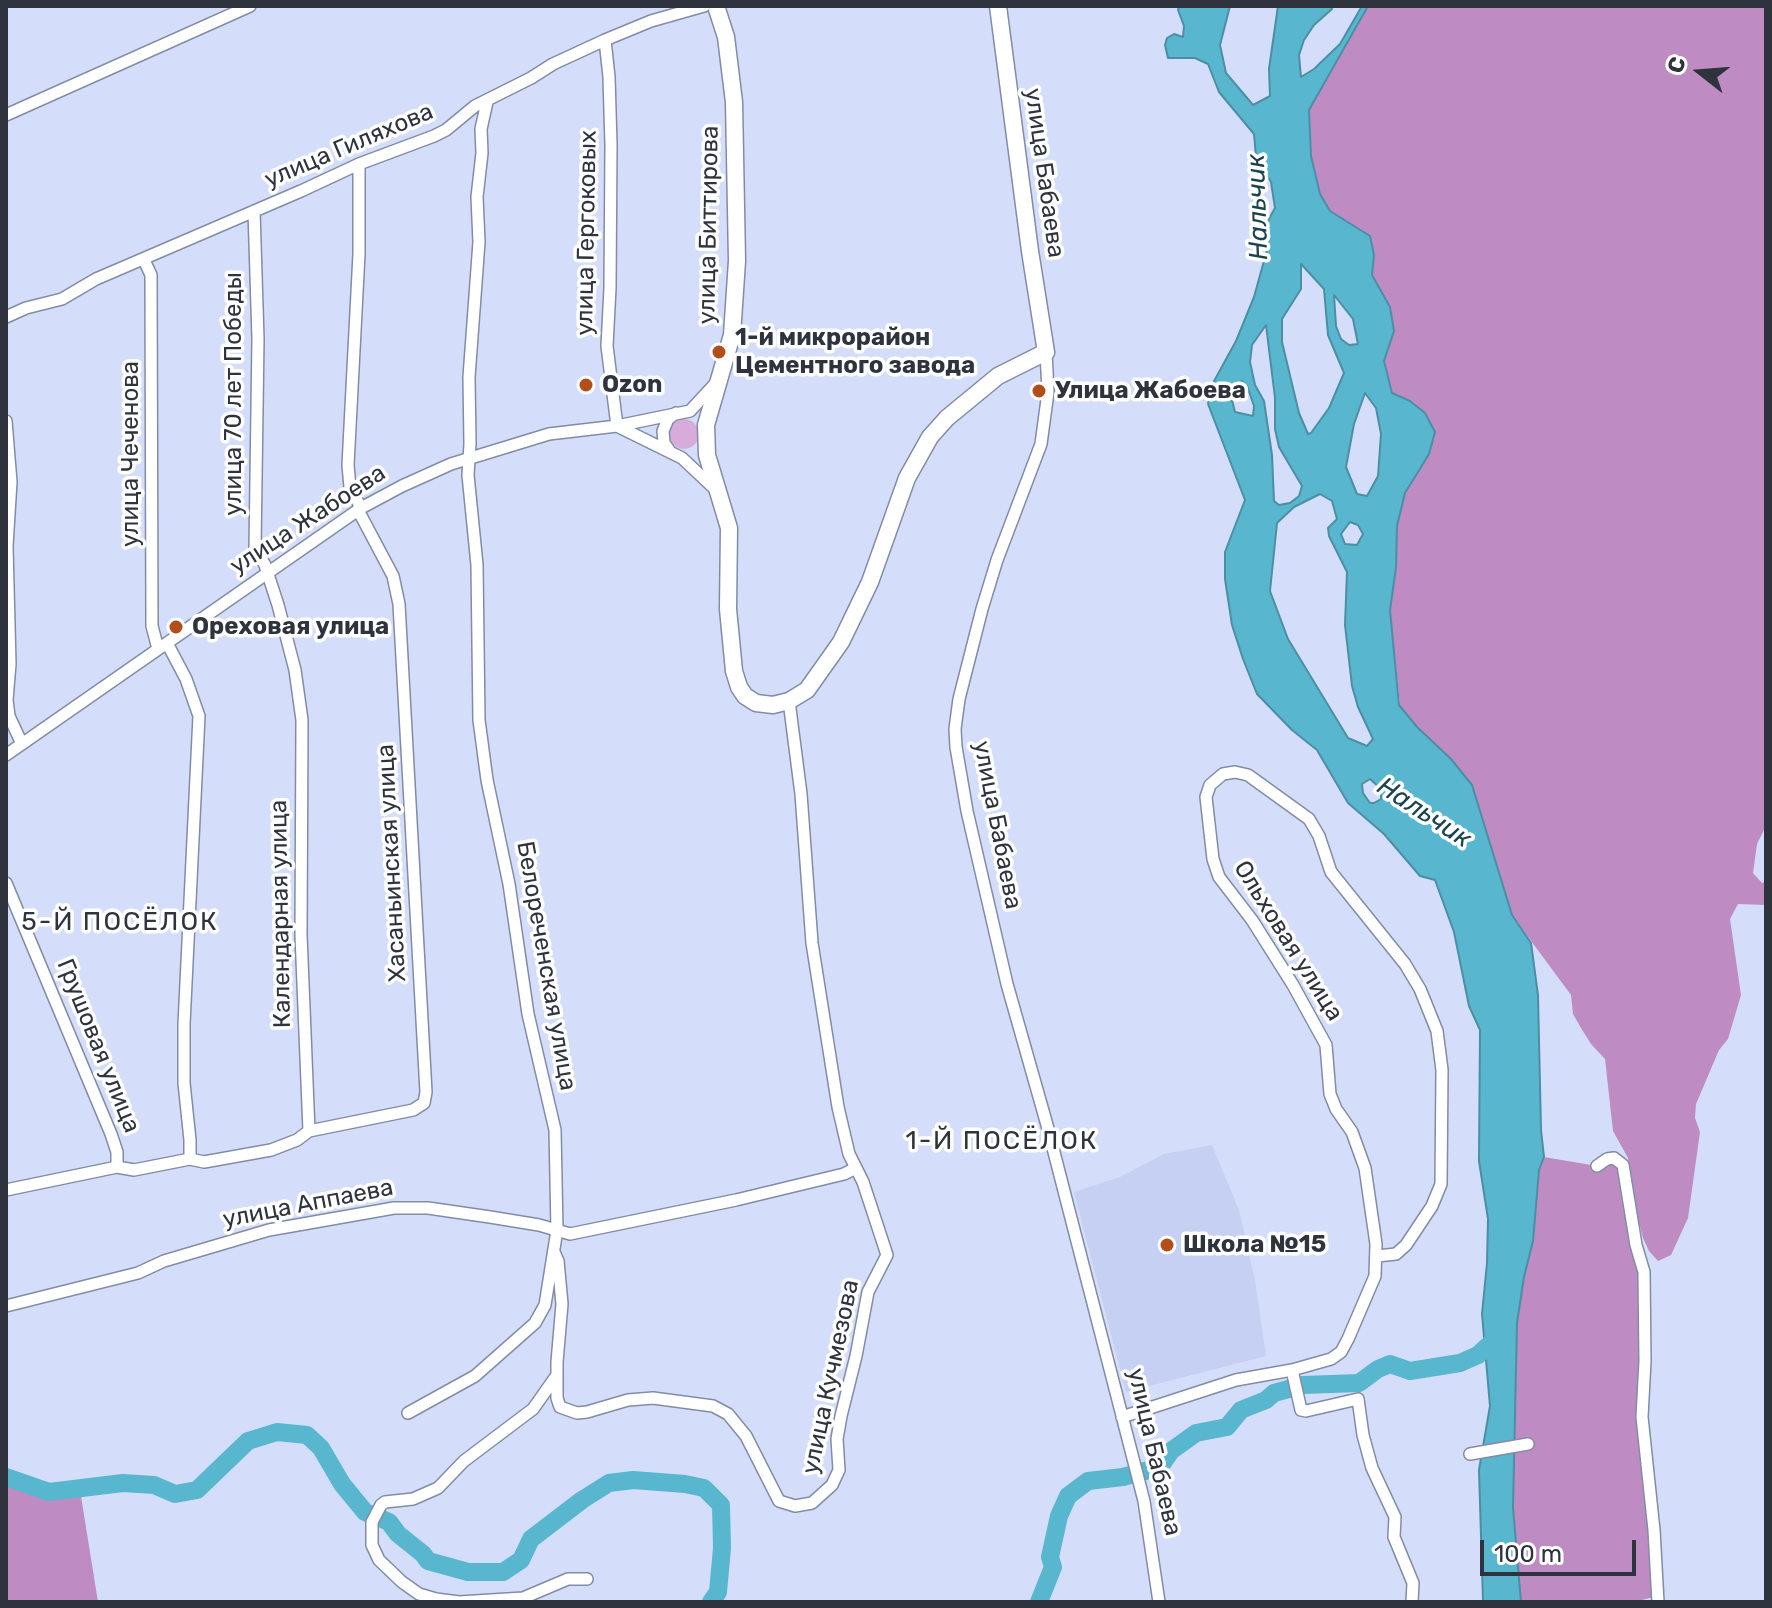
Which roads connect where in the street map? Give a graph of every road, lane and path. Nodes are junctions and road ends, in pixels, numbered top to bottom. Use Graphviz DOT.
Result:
graph roads {
  1 [pos="250,6"];
  2 [pos="704,6"];
  3 [pos="716,6"];
  4 [pos="998,6"];
  5 [pos="605,40"];
  6 [pos="487,102"];
  7 [pos="6,115"];
  8 [pos="359,164"];
  9 [pos="254,211"];
  10 [pos="144,260"];
  11 [pos="6,317"];
  12 [pos="1046,352"];
  13 [pos="720,377"];
  14 [pos="690,411"];
  15 [pos="676,413"];
  16 [pos="6,421"];
  17 [pos="617,426"];
  18 [pos="706,431"];
  19 [pos="677,455"];
  20 [pos="469,458"];
  21 [pos="717,491"];
  22 [pos="359,509"];
  23 [pos="267,575"];
  24 [pos="163,646"];
  25 [pos="789,701"];
  26 [pos="22,744"];
  27 [pos="6,755"];
  28 [pos="6,883"];
  29 [pos="309,1131"];
  30 [pos="190,1159"];
  31 [pos="1597,1166"];
  32 [pos="117,1167"];
  33 [pos="856,1168"];
  34 [pos="6,1190"];
  35 [pos="557,1230"];
  36 [pos="553,1250"];
  37 [pos="1377,1256"];
  38 [pos="6,1306"];
  39 [pos="1292,1374"];
  40 [pos="557,1375"];
  41 [pos="408,1413"];
  42 [pos="1122,1417"];
  43 [pos="1526,1445"];
  44 [pos="1471,1454"];
  45 [pos="587,1579"];
  46 [pos="1159,1602"];
  47 [pos="1412,1602"];
  48 [pos="1658,1602"];
  1 -- 7 [label="street"];
  2 -- 5 [label="street, улица Гиляхова"];
  3 -- 13 [label="street, улица Биттирова"];
  4 -- 12 [label="street, улица Бабаева"];
  5 -- 6 [label="street, улица Гиляхова"];
  5 -- 17 [label="street, улица Гергоковых"];
  6 -- 8 [label="street, улица Гиляхова"];
  6 -- 20 [label="street, Белореченская улица"];
  8 -- 9 [label="street, улица Гиляхова"];
  8 -- 22 [label="street, Хасаньинская улица"];
  9 -- 10 [label="street, улица Гиляхова"];
  9 -- 23 [label="street, улица 70 лет Победы"];
  10 -- 11 [label="street, улица Гиляхова"];
  10 -- 24 [label="street, улица Чеченова"];
  12 -- 25 [label="street"];
  12 -- 42 [label="street, улица Бабаева"];
  13 -- 14 [label="street"];
  13 -- 18 [label="street, улица Биттирова"];
  14 -- 15 [label="street"];
  14 -- 18 [label="street"];
  15 -- 17 [label="street, улица Жабоева"];
  15 -- 19 [label="street"];
  16 -- 26 [label="street"];
  17 -- 19 [label="street"];
  17 -- 20 [label="street, улица Жабоева"];
  18 -- 19 [label="street"];
  18 -- 21 [label="street, улица Биттирова"];
  19 -- 21 [label="street"];
  20 -- 22 [label="street, улица Жабоева"];
  20 -- 35 [label="street, Белореченская улица"];
  21 -- 25 [label="street"];
  22 -- 23 [label="street, улица Жабоева"];
  22 -- 29 [label="street, Хасаньинская улица"];
  23 -- 24 [label="street, улица Жабоева"];
  23 -- 29 [label="street, Календарная улица"];
  24 -- 26 [label="street, улица Жабоева"];
  24 -- 30 [label="street"];
  25 -- 33 [label="street, улица Кучмезова"];
  26 -- 27 [label="street, улица Жабоева"];
  28 -- 32 [label="street, Грушовая улица"];
  29 -- 30 [label="street"];
  30 -- 32 [label="street"];
  31 -- 48 [label="street"];
  32 -- 34 [label="street, Грушовая улица"];
  33 -- 35 [label="street, улица Аппаева"];
  33 -- 40 [label="street, улица Кучмезова"];
  35 -- 36 [label="street, Белореченская улица"];
  35 -- 38 [label="street, улица Аппаева"];
  36 -- 40 [label="street, улица Кучмезова"];
  36 -- 41 [label="street, Белореченская улица"];
  37 -- 37 [label="street, Ольховая улица"];
  37 -- 39 [label="street, Ольховая улица"];
  39 -- 42 [label="street, Ольховая улица"];
  39 -- 47 [label="street"];
  40 -- 45 [label="street"];
  42 -- 46 [label="street, улица Бабаева"];
  43 -- 44 [label="street"];
}
